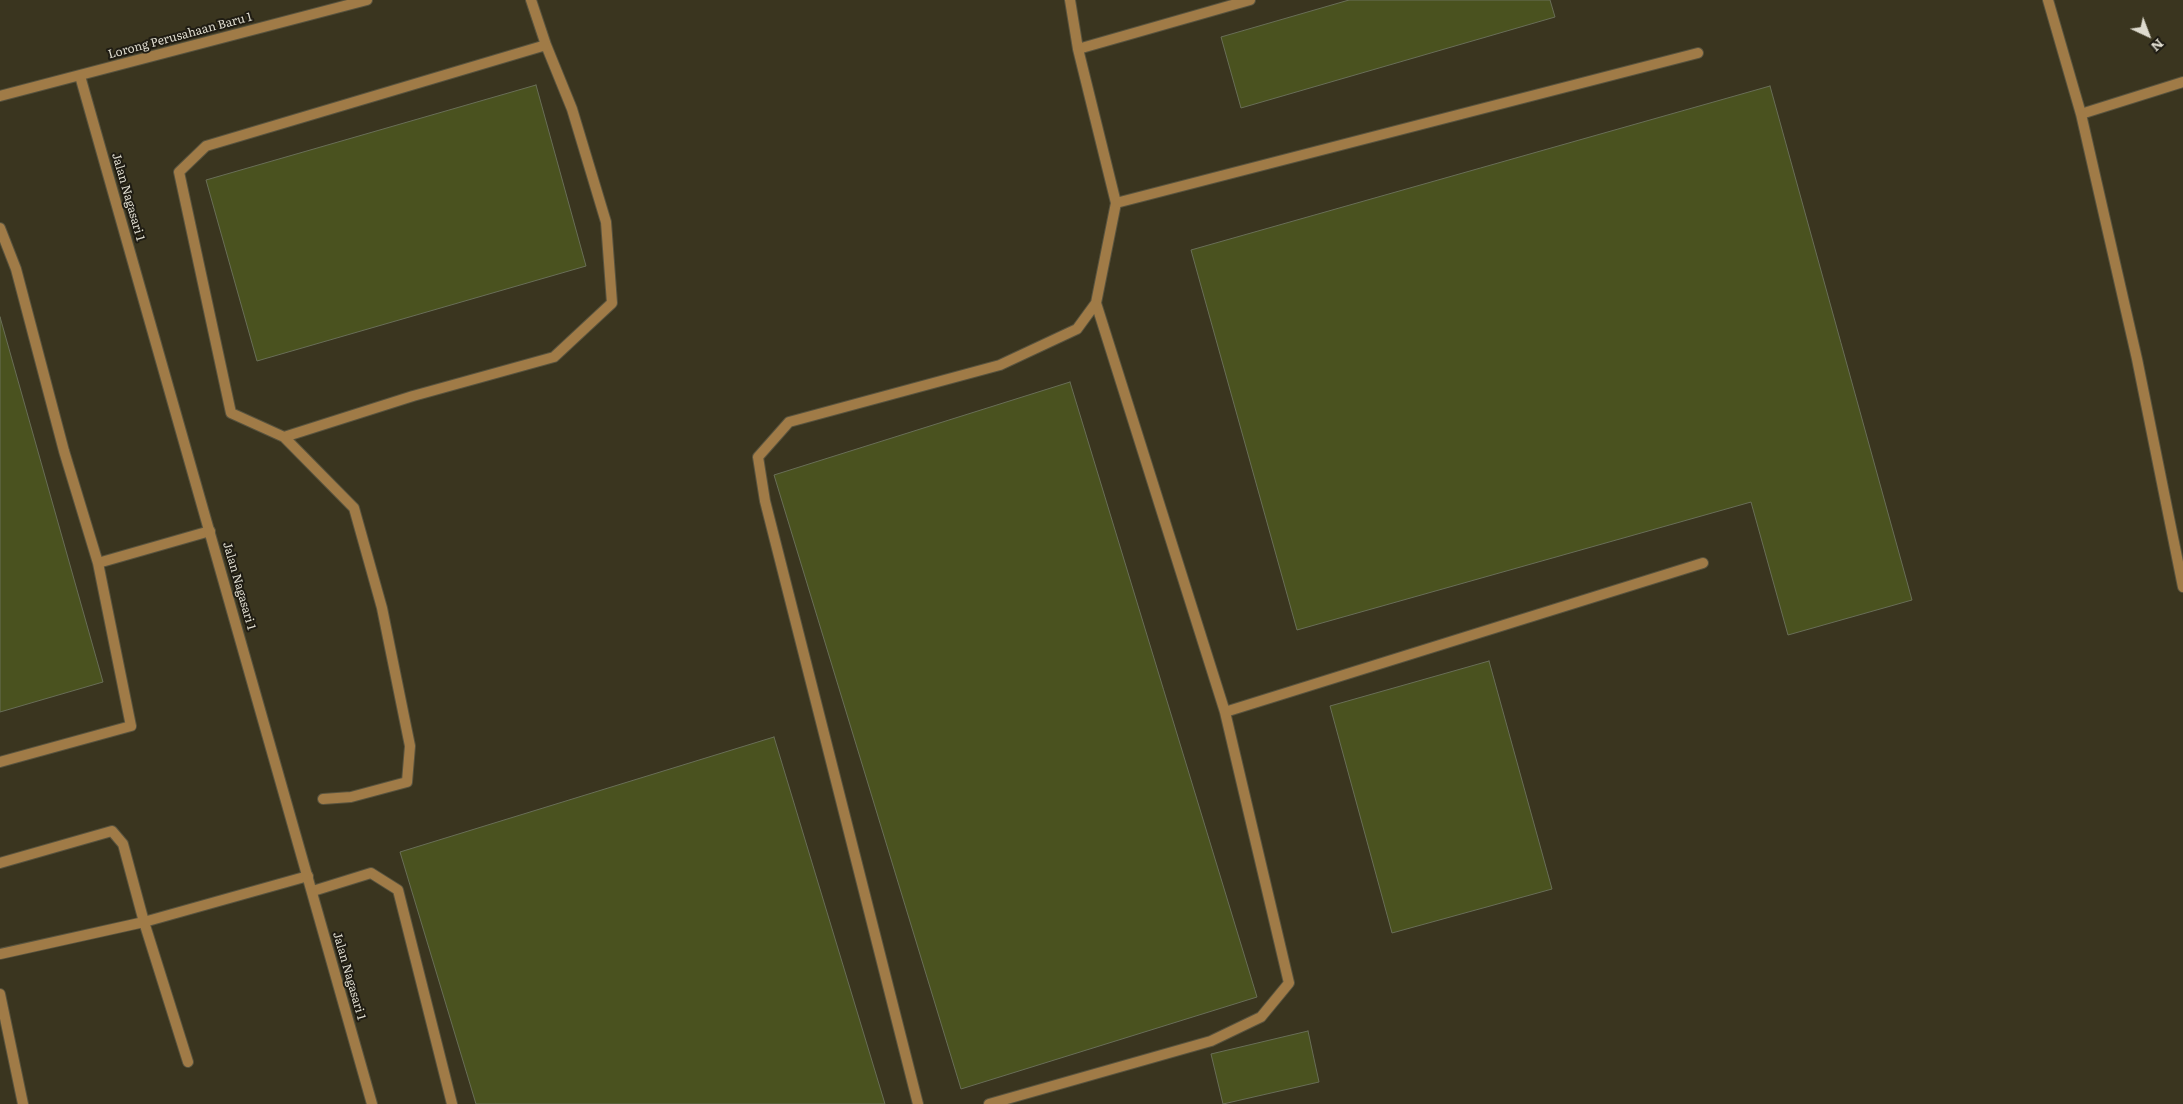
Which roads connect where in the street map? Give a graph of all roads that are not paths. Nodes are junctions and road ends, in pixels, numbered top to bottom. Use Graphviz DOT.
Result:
graph roads {
  1 [pos="367,0"];
  2 [pos="531,0"];
  3 [pos="1070,0"];
  4 [pos="1250,0"];
  5 [pos="2048,0"];
  6 [pos="546,44"];
  7 [pos="1078,49"];
  8 [pos="1698,53"];
  9 [pos="80,76"];
  10 [pos="2183,82"];
  11 [pos="0,96"];
  12 [pos="2081,114"];
  13 [pos="1116,204"];
  14 [pos="0,228"];
  15 [pos="1096,303"];
  16 [pos="284,437"];
  17 [pos="210,531"];
  18 [pos="98,563"];
  19 [pos="1703,563"];
  20 [pos="2183,587"];
  21 [pos="1226,712"];
  22 [pos="0,762"];
  23 [pos="323,799"];
  24 [pos="0,863"];
  25 [pos="308,876"];
  26 [pos="313,891"];
  27 [pos="144,922"];
  28 [pos="0,954"];
  29 [pos="0,994"];
  30 [pos="188,1062"];
  31 [pos="23,1104"];
  32 [pos="372,1104"];
  33 [pos="452,1104"];
  34 [pos="918,1104"];
  35 [pos="989,1104"];
  1 -- 9 [label="street, Lorong Perusahaan Baru 1"];
  2 -- 6 [label="street"];
  3 -- 7 [label="street"];
  4 -- 7 [label="street"];
  5 -- 12 [label="street"];
  6 -- 16 [label="street"];
  6 -- 16 [label="street"];
  7 -- 13 [label="street"];
  8 -- 13 [label="street"];
  9 -- 11 [label="street, Lorong Perusahaan Baru 1"];
  9 -- 17 [label="street, Jalan Nagasari 1"];
  10 -- 12 [label="street"];
  12 -- 20 [label="street"];
  13 -- 15 [label="street"];
  14 -- 18 [label="street"];
  15 -- 21 [label="street"];
  15 -- 34 [label="street"];
  16 -- 23 [label="street"];
  17 -- 18 [label="street"];
  17 -- 25 [label="street, Jalan Nagasari 1"];
  18 -- 22 [label="street"];
  19 -- 21 [label="street"];
  21 -- 35 [label="street"];
  24 -- 27 [label="street"];
  25 -- 26 [label="street, Jalan Nagasari 1"];
  25 -- 27 [label="street"];
  26 -- 32 [label="street, Jalan Nagasari 1"];
  26 -- 33 [label="street"];
  27 -- 28 [label="street"];
  27 -- 30 [label="street"];
  29 -- 31 [label="street"];
}
